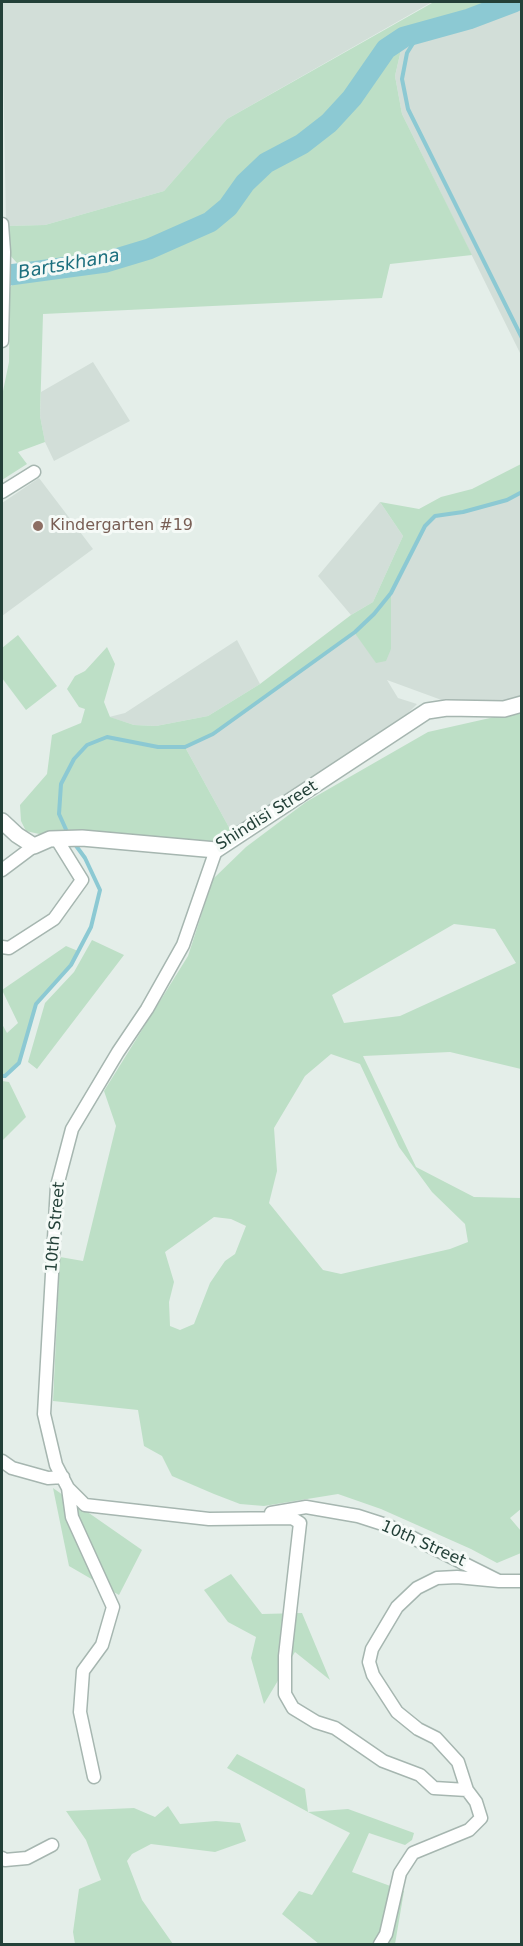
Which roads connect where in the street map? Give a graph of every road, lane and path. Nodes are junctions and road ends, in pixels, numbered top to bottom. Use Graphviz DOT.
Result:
graph roads {
  1 [pos="2,224"];
  2 [pos="2,341"];
  3 [pos="34,472"];
  4 [pos="2,492"];
  5 [pos="522,704"];
  6 [pos="2,821"];
  7 [pos="61,838"];
  8 [pos="34,846"];
  9 [pos="216,850"];
  10 [pos="2,870"];
  11 [pos="2,947"];
  12 [pos="2,1461"];
  13 [pos="65,1482"];
  14 [pos="252,1518"];
  15 [pos="499,1581"];
  16 [pos="522,1581"];
  17 [pos="94,1777"];
  18 [pos="467,1791"];
  19 [pos="52,1845"];
  20 [pos="2,1857"];
  21 [pos="380,1944"];
  1 -- 2 [label="street"];
  3 -- 4 [label="street"];
  5 -- 9 [label="street, Shindisi Street"];
  6 -- 8 [label="street"];
  7 -- 8 [label="street, Shindisi Street"];
  7 -- 9 [label="street, Shindisi Street"];
  7 -- 11 [label="street"];
  8 -- 10 [label="street"];
  9 -- 13 [label="street, 10th Street"];
  12 -- 13 [label="street"];
  13 -- 14 [label="street"];
  13 -- 17 [label="street, 10th Street"];
  14 -- 15 [label="street, 10th Street"];
  14 -- 18 [label="street"];
  15 -- 16 [label="street, 10th Street"];
  15 -- 18 [label="street"];
  18 -- 21 [label="street"];
  19 -- 20 [label="street"];
}
